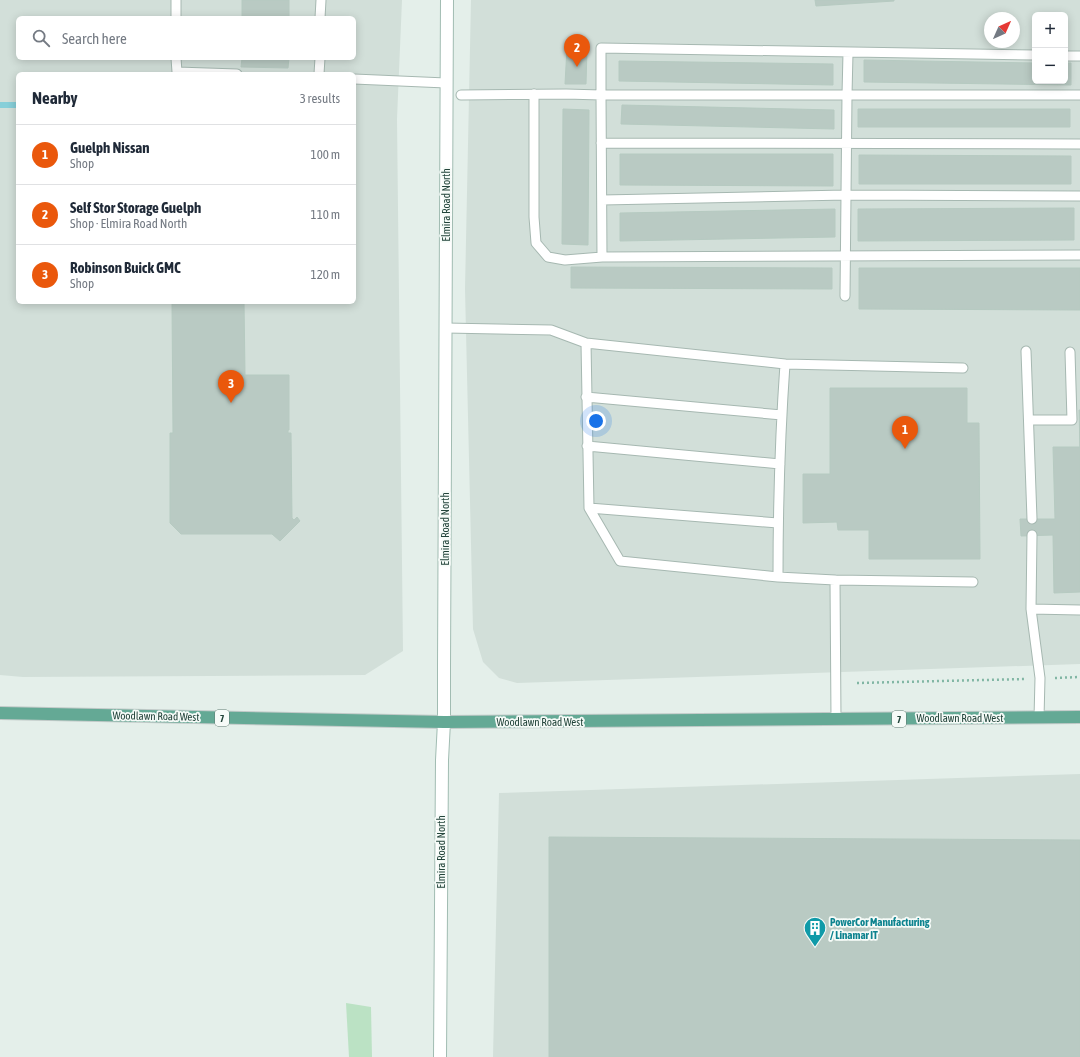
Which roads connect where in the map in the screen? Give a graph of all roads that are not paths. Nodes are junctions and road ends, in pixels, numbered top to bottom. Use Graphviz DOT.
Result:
graph roads {
  1 [pos="176,0"];
  2 [pos="321,0"];
  3 [pos="447,0"];
  4 [pos="176,16"];
  5 [pos="320,16"];
  6 [pos="848,53"];
  7 [pos="1032,56"];
  8 [pos="1068,56"];
  9 [pos="1080,56"];
  10 [pos="176,60"];
  11 [pos="320,60"];
  12 [pos="177,72"];
  13 [pos="319,72"];
  14 [pos="356,79"];
  15 [pos="446,83"];
  16 [pos="534,94"];
  17 [pos="461,95"];
  18 [pos="601,95"];
  19 [pos="846,95"];
  20 [pos="1080,96"];
  21 [pos="601,143"];
  22 [pos="847,143"];
  23 [pos="1080,144"];
  24 [pos="846,196"];
  25 [pos="1080,196"];
  26 [pos="602,200"];
  27 [pos="846,255"];
  28 [pos="1080,255"];
  29 [pos="602,257"];
  30 [pos="845,296"];
  31 [pos="446,328"];
  32 [pos="586,343"];
  33 [pos="1026,352"];
  34 [pos="1070,352"];
  35 [pos="785,364"];
  36 [pos="963,368"];
  37 [pos="586,397"];
  38 [pos="782,415"];
  39 [pos="1029,420"];
  40 [pos="587,446"];
  41 [pos="780,464"];
  42 [pos="589,508"];
  43 [pos="1032,519"];
  44 [pos="778,522"];
  45 [pos="1032,535"];
  46 [pos="778,577"];
  47 [pos="835,580"];
  48 [pos="973,582"];
  49 [pos="1031,608"];
  50 [pos="1080,610"];
  51 [pos="0,713"];
  52 [pos="1080,717"];
  53 [pos="1039,718"];
  54 [pos="836,719"];
  55 [pos="444,722"];
  56 [pos="440,1057"];
  1 -- 4 [label="lane"];
  2 -- 5 [label="lane"];
  3 -- 15 [label="main road, Elmira Road North"];
  6 -- 7 [label="lane"];
  6 -- 18 [label="lane"];
  6 -- 19 [label="lane"];
  8 -- 9 [label="lane"];
  10 -- 12 [label="lane"];
  11 -- 13 [label="lane"];
  14 -- 15 [label="lane"];
  15 -- 31 [label="main road, Elmira Road North"];
  16 -- 17 [label="lane"];
  16 -- 18 [label="lane"];
  16 -- 29 [label="lane"];
  18 -- 19 [label="lane"];
  18 -- 21 [label="lane"];
  19 -- 20 [label="lane"];
  19 -- 22 [label="lane"];
  21 -- 22 [label="lane"];
  21 -- 26 [label="lane"];
  22 -- 23 [label="lane"];
  22 -- 24 [label="lane"];
  24 -- 25 [label="lane"];
  24 -- 26 [label="lane"];
  24 -- 27 [label="lane"];
  26 -- 29 [label="lane"];
  27 -- 28 [label="lane"];
  27 -- 29 [label="lane"];
  27 -- 30 [label="lane"];
  31 -- 32 [label="lane"];
  31 -- 55 [label="main road, Elmira Road North"];
  32 -- 35 [label="lane"];
  32 -- 37 [label="lane"];
  33 -- 39 [label="lane"];
  34 -- 39 [label="lane"];
  35 -- 36 [label="lane"];
  35 -- 38 [label="lane"];
  37 -- 38 [label="lane"];
  37 -- 40 [label="lane"];
  38 -- 41 [label="lane"];
  39 -- 43 [label="lane"];
  40 -- 41 [label="lane"];
  40 -- 42 [label="lane"];
  41 -- 44 [label="lane"];
  42 -- 44 [label="lane"];
  42 -- 46 [label="lane"];
  44 -- 46 [label="lane"];
  45 -- 49 [label="lane"];
  46 -- 47 [label="lane"];
  47 -- 48 [label="lane"];
  47 -- 54 [label="lane"];
  49 -- 50 [label="lane"];
  49 -- 53 [label="lane"];
  51 -- 55 [label="main road, Woodlawn Road West / 7"];
  52 -- 53 [label="main road, Woodlawn Road West / 7"];
  53 -- 54 [label="main road, Woodlawn Road West / 7"];
  54 -- 55 [label="main road, Woodlawn Road West / 7"];
  55 -- 56 [label="main road, Elmira Road North"];
}
